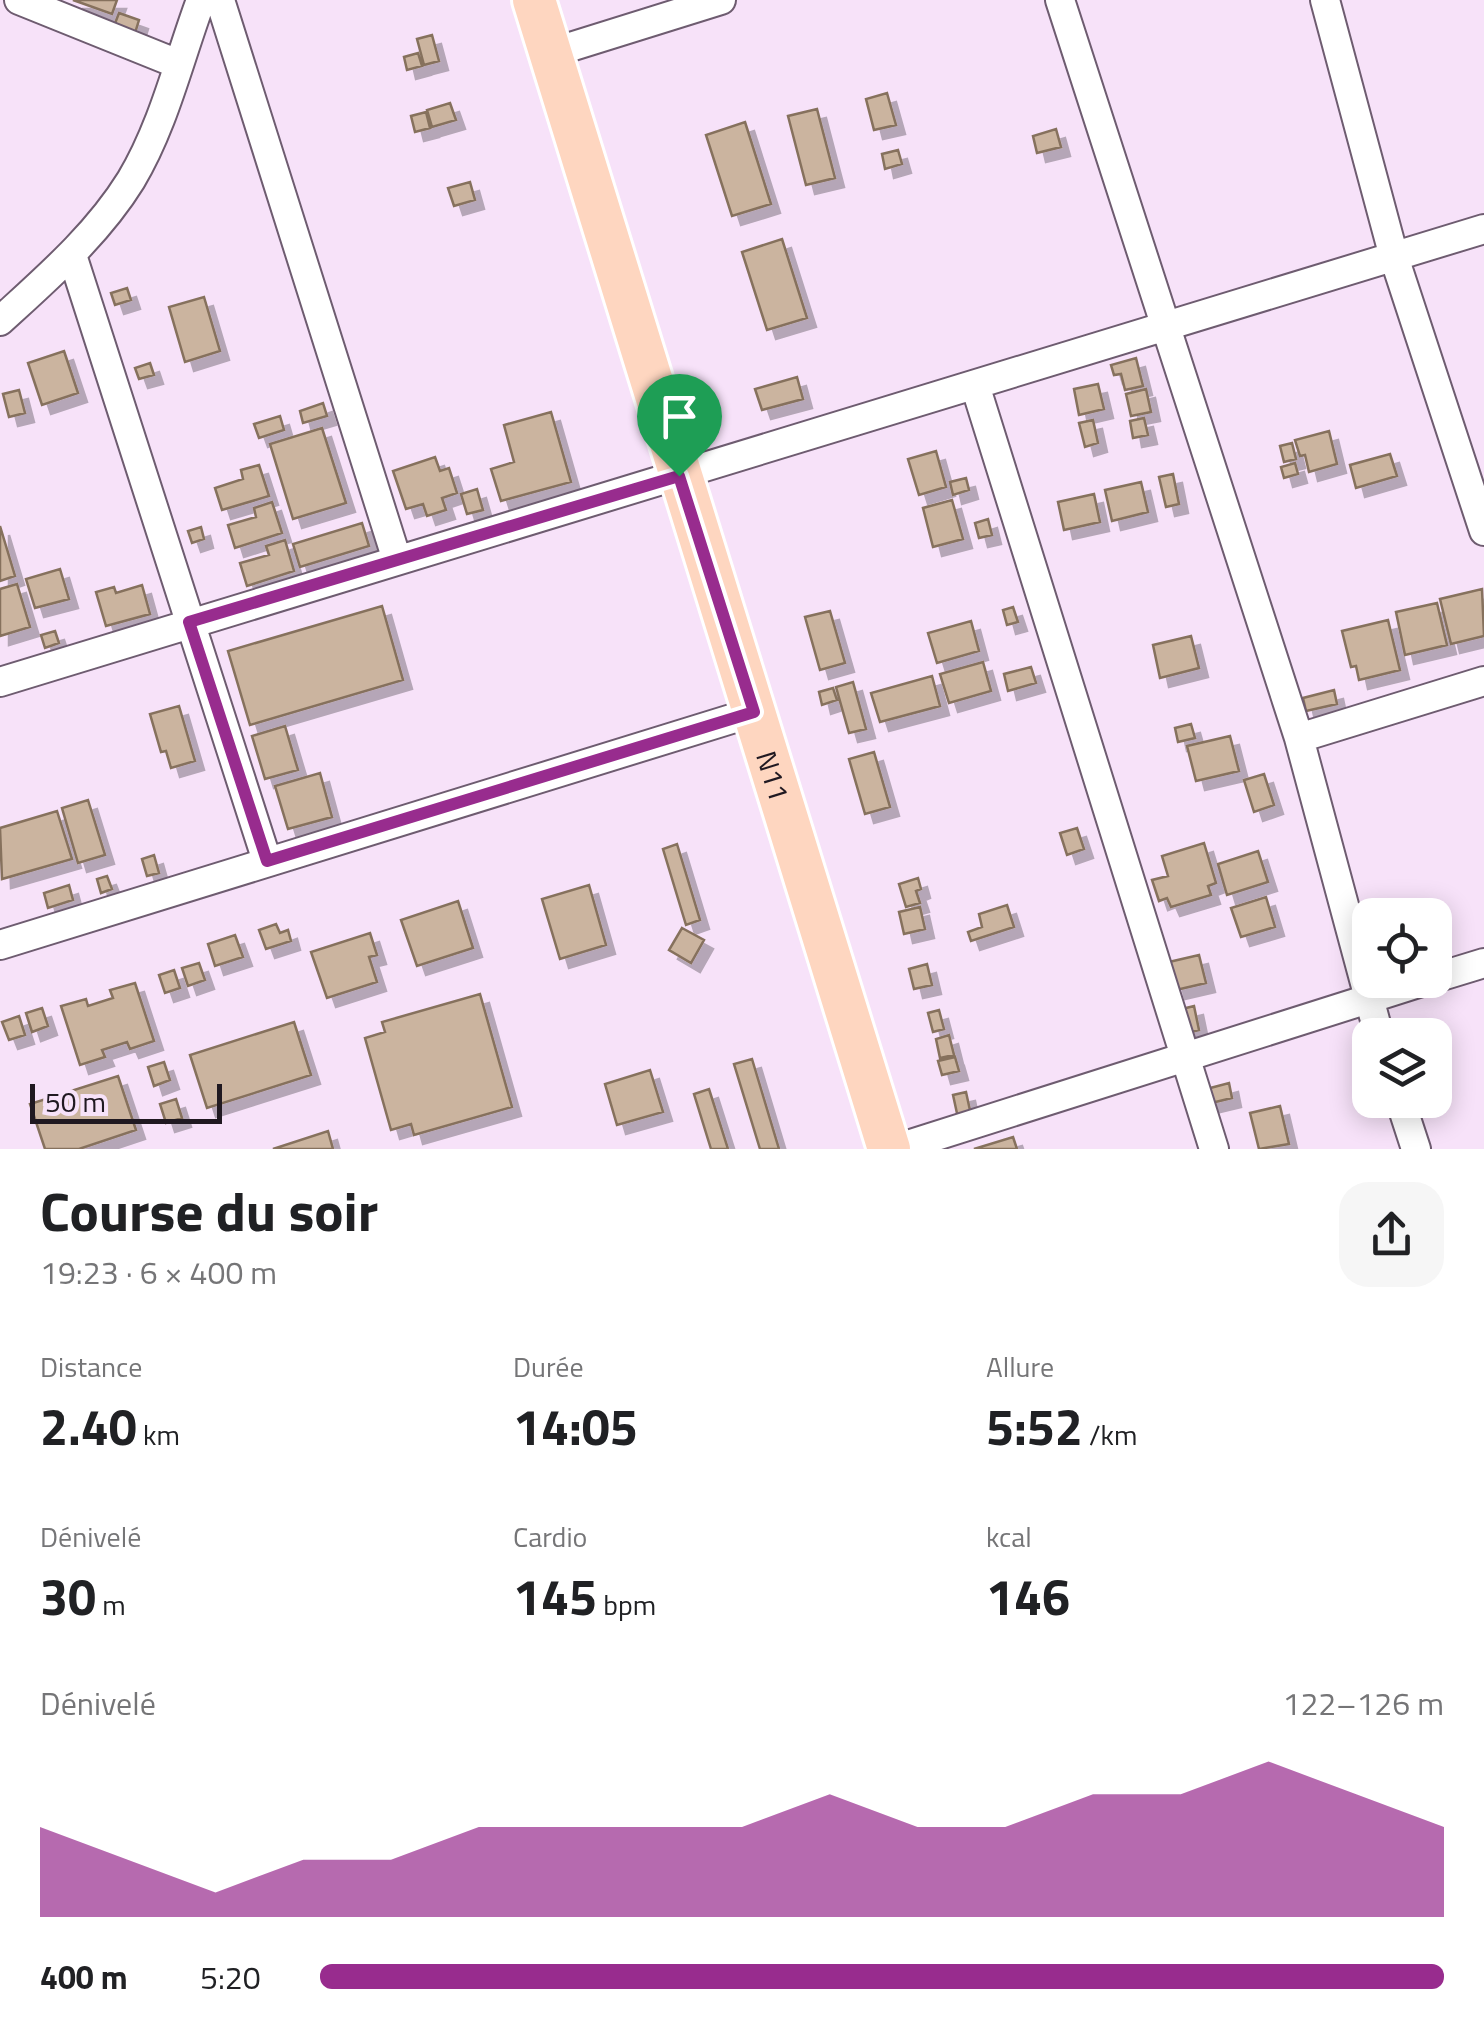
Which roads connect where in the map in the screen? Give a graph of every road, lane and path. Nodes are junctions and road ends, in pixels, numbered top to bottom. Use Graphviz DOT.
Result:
graph roads {
  1 [pos="18,0"];
  2 [pos="202,0"];
  3 [pos="220,0"];
  4 [pos="534,0"];
  5 [pos="720,0"];
  6 [pos="1060,0"];
  7 [pos="1325,0"];
  8 [pos="551,53"];
  9 [pos="178,64"];
  10 [pos="1484,229"];
  11 [pos="72,256"];
  12 [pos="1394,256"];
  13 [pos="0,321"];
  14 [pos="1164,327"];
  15 [pos="975,385"];
  16 [pos="679,476"];
  17 [pos="1484,532"];
  18 [pos="397,560"];
  19 [pos="189,622"];
  20 [pos="1484,681"];
  21 [pos="0,682"];
  22 [pos="754,712"];
  23 [pos="1299,738"];
  24 [pos="267,861"];
  25 [pos="0,945"];
  26 [pos="1484,963"];
  27 [pos="1452,973"];
  28 [pos="1370,998"];
  29 [pos="1367,999"];
  30 [pos="1373,1018"];
  31 [pos="1186,1056"];
  32 [pos="1406,1118"];
  33 [pos="892,1149"];
  34 [pos="1214,1149"];
  35 [pos="1416,1149"];
  1 -- 9 [label="street"];
  2 -- 9 [label="street"];
  3 -- 18 [label="street"];
  4 -- 8 [label="main road, N11"];
  5 -- 8 [label="street"];
  6 -- 14 [label="street"];
  7 -- 12 [label="street"];
  8 -- 16 [label="main road, N11"];
  9 -- 11 [label="street"];
  10 -- 12 [label="street"];
  11 -- 13 [label="street"];
  11 -- 19 [label="street"];
  12 -- 14 [label="street"];
  12 -- 17 [label="street"];
  14 -- 15 [label="street"];
  14 -- 23 [label="street"];
  15 -- 16 [label="street"];
  15 -- 31 [label="street"];
  16 -- 18 [label="street"];
  16 -- 22 [label="main road, N11"];
  18 -- 19 [label="street"];
  19 -- 21 [label="street"];
  19 -- 24 [label="street"];
  20 -- 23 [label="street"];
  22 -- 24 [label="street"];
  22 -- 33 [label="main road, N11"];
  23 -- 29 [label="street"];
  24 -- 25 [label="street"];
  26 -- 27 [label="street"];
  28 -- 29 [label="street"];
  29 -- 30 [label="street"];
  29 -- 31 [label="street"];
  31 -- 33 [label="street"];
  31 -- 34 [label="street"];
  32 -- 35 [label="street"];
}
